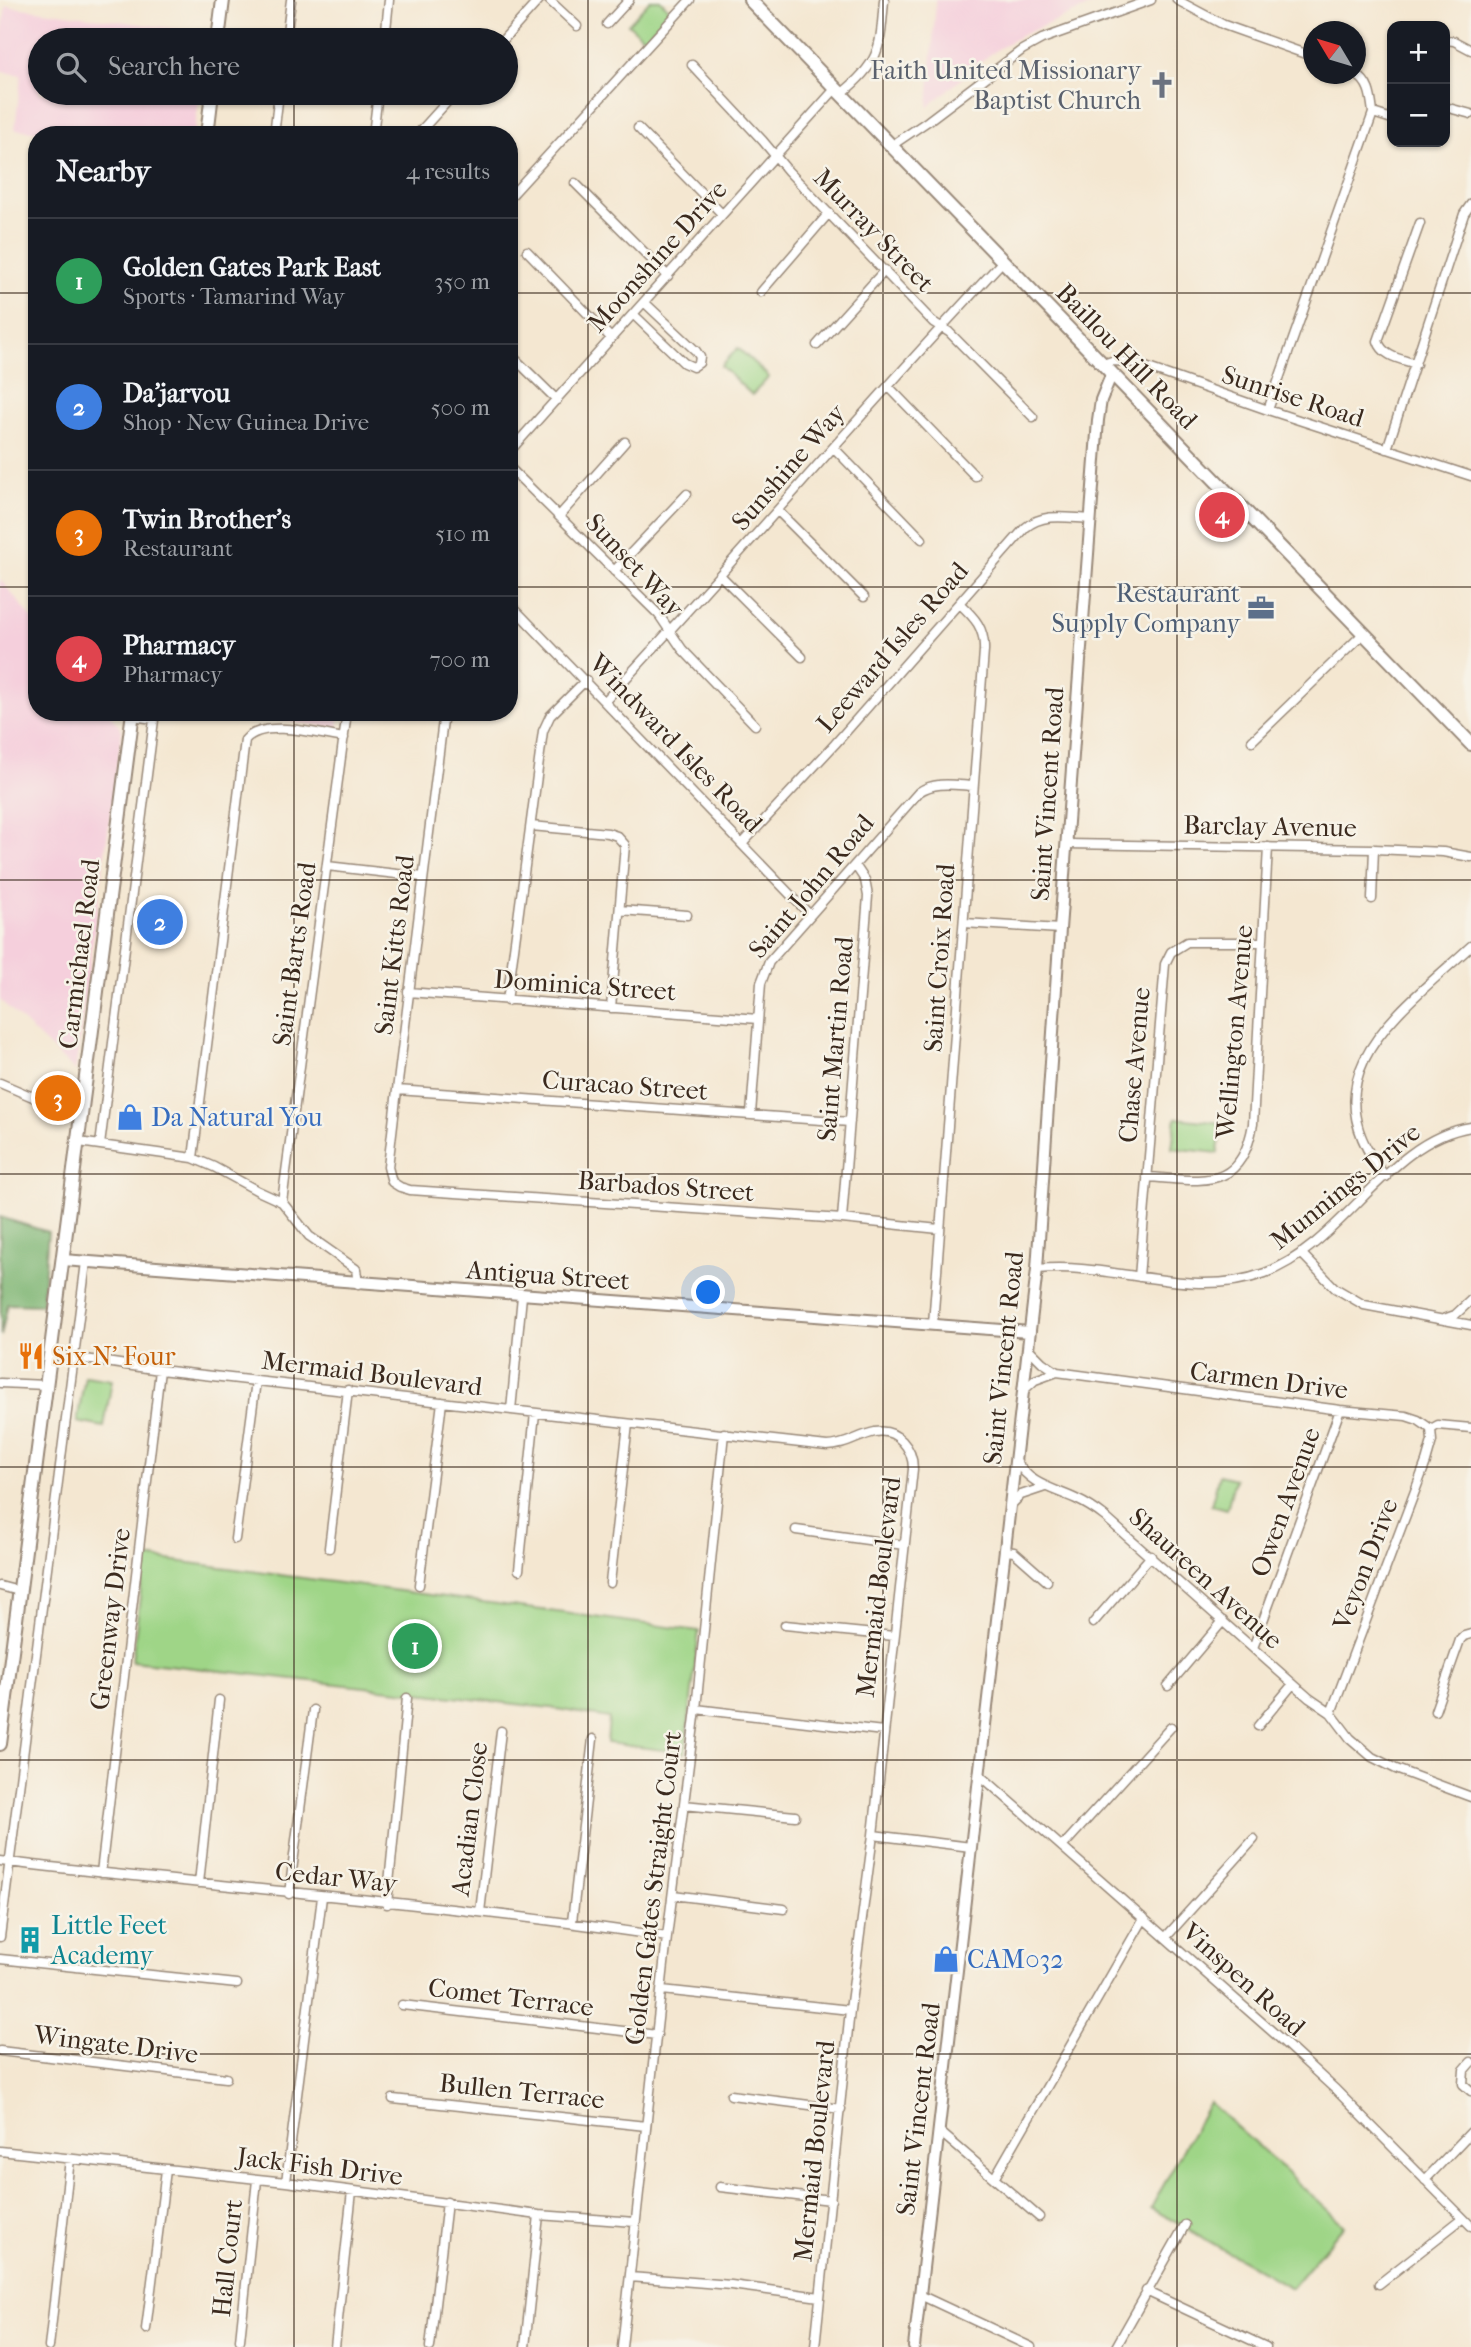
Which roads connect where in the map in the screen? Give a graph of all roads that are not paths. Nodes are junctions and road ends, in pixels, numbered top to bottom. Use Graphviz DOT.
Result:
graph roads {
  1 [pos="223,0"];
  2 [pos="291,0"];
  3 [pos="389,0"];
  4 [pos="539,0"];
  5 [pos="549,0"];
  6 [pos="629,0"];
  7 [pos="690,0"];
  8 [pos="750,0"];
  9 [pos="884,0"];
  10 [pos="1151,0"];
  11 [pos="1177,0"];
  12 [pos="607,24"];
  13 [pos="578,26"];
  14 [pos="220,28"];
  15 [pos="288,28"];
  16 [pos="386,28"];
  17 [pos="513,28"];
  18 [pos="1450,40"];
  19 [pos="1471,50"];
  20 [pos="1303,53"];
  21 [pos="692,65"];
  22 [pos="1366,84"];
  23 [pos="839,91"];
  24 [pos="210,105"];
  25 [pos="278,105"];
  26 [pos="377,105"];
  27 [pos="444,105"];
  28 [pos="1450,108"];
  29 [pos="1373,113"];
  30 [pos="1471,114"];
  31 [pos="1387,117"];
  32 [pos="207,126"];
  33 [pos="275,126"];
  34 [pos="374,126"];
  35 [pos="425,126"];
  36 [pos="638,128"];
  37 [pos="891,146"];
  38 [pos="775,155"];
  39 [pos="575,183"];
  40 [pos="518,188"];
  41 [pos="1471,204"];
  42 [pos="829,213"];
  43 [pos="722,214"];
  44 [pos="1420,223"];
  45 [pos="527,251"];
  46 [pos="1003,261"];
  47 [pos="885,270"];
  48 [pos="668,276"];
  49 [pos="761,292"];
  50 [pos="644,302"];
  51 [pos="633,314"];
  52 [pos="941,327"];
  53 [pos="611,338"];
  54 [pos="817,345"];
  55 [pos="518,362"];
  56 [pos="1416,364"];
  57 [pos="1107,369"];
  58 [pos="888,386"];
  59 [pos="557,400"];
  60 [pos="1268,410"];
  61 [pos="1033,417"];
  62 [pos="518,442"];
  63 [pos="625,442"];
  64 [pos="834,448"];
  65 [pos="1387,449"];
  66 [pos="518,475"];
  67 [pos="1471,475"];
  68 [pos="975,476"];
  69 [pos="687,494"];
  70 [pos="778,511"];
  71 [pos="560,515"];
  72 [pos="1090,519"];
  73 [pos="922,539"];
  74 [pos="614,571"];
  75 [pos="720,576"];
  76 [pos="864,597"];
  77 [pos="960,603"];
  78 [pos="518,612"];
  79 [pos="670,632"];
  80 [pos="1364,633"];
  81 [pos="802,657"];
  82 [pos="586,680"];
  83 [pos="605,701"];
  84 [pos="131,721"];
  85 [pos="154,721"];
  86 [pos="344,721"];
  87 [pos="443,721"];
  88 [pos="755,725"];
  89 [pos="344,738"];
  90 [pos="1252,741"];
  91 [pos="1471,744"];
  92 [pos="973,786"];
  93 [pos="531,826"];
  94 [pos="743,843"];
  95 [pos="1067,844"];
  96 [pos="1268,847"];
  97 [pos="1374,849"];
  98 [pos="1471,856"];
  99 [pos="855,865"];
  100 [pos="327,866"];
  101 [pos="424,877"];
  102 [pos="1372,899"];
  103 [pos="620,910"];
  104 [pos="687,915"];
  105 [pos="810,915"];
  106 [pos="964,923"];
  107 [pos="1060,929"];
  108 [pos="1263,942"];
  109 [pos="1471,946"];
  110 [pos="408,992"];
  111 [pos="507,1001"];
  112 [pos="611,1008"];
  113 [pos="758,1019"];
  114 [pos="0,1083"];
  115 [pos="397,1090"];
  116 [pos="751,1114"];
  117 [pos="82,1118"];
  118 [pos="850,1122"];
  119 [pos="1471,1127"];
  120 [pos="79,1142"];
  121 [pos="100,1145"];
  122 [pos="193,1158"];
  123 [pos="1147,1177"];
  124 [pos="1386,1177"];
  125 [pos="392,1182"];
  126 [pos="282,1202"];
  127 [pos="842,1219"];
  128 [pos="939,1228"];
  129 [pos="1301,1253"];
  130 [pos="63,1260"];
  131 [pos="86,1262"];
  132 [pos="1037,1269"];
  133 [pos="1139,1277"];
  134 [pos="358,1284"];
  135 [pos="522,1296"];
  136 [pos="1471,1300"];
  137 [pos="1441,1320"];
  138 [pos="933,1324"];
  139 [pos="1471,1325"];
  140 [pos="1030,1332"];
  141 [pos="1028,1348"];
  142 [pos="51,1354"];
  143 [pos="72,1358"];
  144 [pos="160,1370"];
  145 [pos="1058,1372"];
  146 [pos="256,1381"];
  147 [pos="0,1383"];
  148 [pos="46,1385"];
  149 [pos="348,1390"];
  150 [pos="1024,1390"];
  151 [pos="442,1402"];
  152 [pos="511,1410"];
  153 [pos="1340,1410"];
  154 [pos="535,1413"];
  155 [pos="628,1424"];
  156 [pos="1471,1428"];
  157 [pos="1431,1429"];
  158 [pos="724,1433"];
  159 [pos="1016,1461"];
  160 [pos="1045,1488"];
  161 [pos="1010,1506"];
  162 [pos="796,1530"];
  163 [pos="235,1539"];
  164 [pos="904,1545"];
  165 [pos="329,1548"];
  166 [pos="1005,1551"];
  167 [pos="1151,1556"];
  168 [pos="519,1570"];
  169 [pos="1047,1581"];
  170 [pos="610,1583"];
  171 [pos="0,1586"];
  172 [pos="419,1586"];
  173 [pos="19,1591"];
  174 [pos="1223,1621"];
  175 [pos="1093,1623"];
  176 [pos="785,1625"];
  177 [pos="1471,1634"];
  178 [pos="894,1636"];
  179 [pos="7,1646"];
  180 [pos="1254,1648"];
  181 [pos="1293,1684"];
  182 [pos="1168,1686"];
  183 [pos="407,1698"];
  184 [pos="219,1700"];
  185 [pos="696,1709"];
  186 [pos="313,1710"];
  187 [pos="1435,1711"];
  188 [pos="1331,1713"];
  189 [pos="1258,1726"];
  190 [pos="1171,1727"];
  191 [pos="501,1731"];
  192 [pos="883,1731"];
  193 [pos="593,1739"];
  194 [pos="0,1744"];
  195 [pos="979,1774"];
  196 [pos="1471,1797"];
  197 [pos="684,1805"];
  198 [pos="795,1816"];
  199 [pos="873,1835"];
  200 [pos="1254,1839"];
  201 [pos="971,1847"];
  202 [pos="1062,1847"];
  203 [pos="4,1861"];
  204 [pos="101,1873"];
  205 [pos="199,1883"];
  206 [pos="289,1894"];
  207 [pos="673,1895"];
  208 [pos="322,1897"];
  209 [pos="387,1904"];
  210 [pos="784,1909"];
  211 [pos="480,1912"];
  212 [pos="1144,1918"];
  213 [pos="572,1922"];
  214 [pos="0,1937"];
  215 [pos="667,1937"];
  216 [pos="1166,1937"];
  217 [pos="0,1959"];
  218 [pos="237,1984"];
  219 [pos="662,1990"];
  220 [pos="402,2005"];
  221 [pos="850,2010"];
  222 [pos="657,2035"];
  223 [pos="0,2051"];
  224 [pos="1471,2062"];
  225 [pos="226,2078"];
  226 [pos="1471,2091"];
  227 [pos="731,2095"];
  228 [pos="393,2099"];
  229 [pos="841,2109"];
  230 [pos="646,2126"];
  231 [pos="939,2131"];
  232 [pos="1471,2132"];
  233 [pos="0,2151"];
  234 [pos="70,2159"];
  235 [pos="166,2169"];
  236 [pos="995,2178"];
  237 [pos="257,2180"];
  238 [pos="1425,2180"];
  239 [pos="286,2182"];
  240 [pos="720,2187"];
  241 [pos="352,2191"];
  242 [pos="831,2200"];
  243 [pos="447,2203"];
  244 [pos="539,2215"];
  245 [pos="1039,2217"];
  246 [pos="1462,2218"];
  247 [pos="635,2222"];
  248 [pos="1185,2225"];
  249 [pos="1471,2226"];
  250 [pos="630,2277"];
  251 [pos="1379,2284"];
  252 [pos="1146,2291"];
  253 [pos="920,2295"];
  254 [pos="820,2297"];
  255 [pos="146,2329"];
  256 [pos="240,2340"];
  257 [pos="1018,2344"];
  258 [pos="49,2347"];
  259 [pos="335,2347"];
  260 [pos="430,2347"];
  261 [pos="525,2347"];
  262 [pos="622,2347"];
  263 [pos="815,2347"];
  264 [pos="914,2347"];
  265 [pos="1031,2347"];
  266 [pos="1116,2347"];
  267 [pos="1266,2347"];
  1 -- 14 [label="main road"];
  2 -- 15 [label="street"];
  3 -- 16 [label="street"];
  4 -- 17 [label="street"];
  5 -- 13 [label="street"];
  6 -- 12 [label="street"];
  7 -- 40 [label="street"];
  8 -- 23 [label="main road, Baillou Hill Road"];
  9 -- 23 [label="street, Moonshine Drive"];
  10 -- 37 [label="street"];
  11 -- 20 [label="street"];
  18 -- 19 [label="street"];
  21 -- 38 [label="street, Murray Street"];
  22 -- 29 [label="street"];
  23 -- 37 [label="main road, Baillou Hill Road"];
  23 -- 38 [label="street, Moonshine Drive"];
  24 -- 32 [label="main road"];
  25 -- 33 [label="street"];
  26 -- 34 [label="street"];
  27 -- 35 [label="street"];
  28 -- 30 [label="street"];
  29 -- 31 [label="street"];
  29 -- 60 [label="street"];
  36 -- 43 [label="street"];
  37 -- 46 [label="main road, Baillou Hill Road"];
  38 -- 42 [label="street, Murray Street"];
  38 -- 43 [label="street, Moonshine Drive"];
  39 -- 48 [label="street"];
  41 -- 56 [label="street"];
  42 -- 47 [label="street, Murray Street"];
  42 -- 49 [label="street"];
  43 -- 48 [label="street, Moonshine Drive"];
  44 -- 56 [label="street"];
  45 -- 53 [label="street"];
  46 -- 52 [label="street, Sunshine Way"];
  46 -- 57 [label="main road, Baillou Hill Road"];
  47 -- 52 [label="street, Murray Street"];
  47 -- 54 [label="street"];
  48 -- 50 [label="street, Moonshine Drive"];
  50 -- 51 [label="street, Moonshine Drive"];
  50 -- 51 [label="street"];
  51 -- 53 [label="street, Moonshine Drive"];
  52 -- 58 [label="street, Sunshine Way"];
  52 -- 61 [label="street, Murray Street"];
  53 -- 59 [label="street, Moonshine Drive"];
  55 -- 59 [label="street"];
  56 -- 65 [label="street"];
  57 -- 60 [label="street, Sunrise Road"];
  57 -- 72 [label="street, Saint Vincent Road"];
  57 -- 80 [label="main road, Baillou Hill Road"];
  58 -- 64 [label="street, Sunshine Way"];
  58 -- 68 [label="street"];
  59 -- 62 [label="street, Moonshine Drive"];
  60 -- 65 [label="street, Sunrise Road"];
  63 -- 71 [label="street"];
  64 -- 70 [label="street, Sunshine Way"];
  64 -- 73 [label="street"];
  65 -- 67 [label="street, Sunrise Road"];
  66 -- 71 [label="street, Sunset Way"];
  69 -- 74 [label="street"];
  70 -- 75 [label="street, Sunshine Way"];
  70 -- 76 [label="street"];
  71 -- 74 [label="street, Sunset Way"];
  72 -- 77 [label="street, Leeward Isles Road"];
  72 -- 95 [label="street, Saint Vincent Road"];
  74 -- 79 [label="street, Sunset Way"];
  75 -- 79 [label="street, Sunshine Way"];
  75 -- 81 [label="street"];
  77 -- 92 [label="street, Saint Croix Road"];
  77 -- 94 [label="street, Leeward Isles Road"];
  78 -- 82 [label="street, Windward Isles Road"];
  79 -- 83 [label="street, Sunshine Way"];
  79 -- 88 [label="street, Sunset Way"];
  80 -- 90 [label="street"];
  80 -- 91 [label="main road, Baillou Hill Road"];
  82 -- 83 [label="street, Windward Isles Road"];
  82 -- 93 [label="street"];
  83 -- 94 [label="street, Windward Isles Road"];
  84 -- 117 [label="main road, Carmichael Road"];
  85 -- 121 [label="street"];
  86 -- 89 [label="street, Saint Barts Road"];
  87 -- 101 [label="street, Saint Kitts Road"];
  89 -- 100 [label="street, Saint Barts Road"];
  89 -- 122 [label="street"];
  92 -- 99 [label="street, Saint John Road"];
  92 -- 106 [label="street, Saint Croix Road"];
  93 -- 103 [label="street"];
  93 -- 111 [label="street"];
  94 -- 105 [label="street, Windward Isles Road"];
  95 -- 96 [label="street, Barclay Avenue"];
  95 -- 107 [label="street, Saint Vincent Road"];
  96 -- 97 [label="street, Barclay Avenue"];
  96 -- 108 [label="street, Wellington Avenue"];
  97 -- 98 [label="street, Barclay Avenue"];
  97 -- 102 [label="street"];
  99 -- 105 [label="street, Saint John Road"];
  99 -- 118 [label="street, Saint Martin Road"];
  100 -- 101 [label="street"];
  100 -- 126 [label="street, Saint Barts Road"];
  101 -- 110 [label="street, Saint Kitts Road"];
  103 -- 104 [label="street"];
  103 -- 112 [label="street"];
  105 -- 113 [label="street, Saint John Road"];
  106 -- 107 [label="street"];
  106 -- 128 [label="street, Saint Croix Road"];
  107 -- 132 [label="street, Saint Vincent Road"];
  108 -- 123 [label="street, Wellington Avenue"];
  108 -- 123 [label="street, Chase Avenue"];
  109 -- 124 [label="street"];
  110 -- 111 [label="street, Dominica Street"];
  110 -- 115 [label="street, Saint Kitts Road"];
  111 -- 112 [label="street, Dominica Street"];
  112 -- 113 [label="street, Dominica Street"];
  113 -- 116 [label="street, Saint John Road"];
  114 -- 117 [label="street"];
  115 -- 116 [label="street, Curacao Street"];
  115 -- 125 [label="street, Saint Kitts Road"];
  116 -- 118 [label="street, Curacao Street"];
  117 -- 120 [label="main road, Carmichael Road"];
  118 -- 127 [label="street, Saint Martin Road"];
  119 -- 124 [label="street, Munnings Drive"];
  120 -- 121 [label="street"];
  120 -- 130 [label="main road, Carmichael Road"];
  121 -- 122 [label="street"];
  122 -- 126 [label="street"];
  123 -- 133 [label="street, Chase Avenue"];
  124 -- 129 [label="street, Munnings Drive"];
  125 -- 127 [label="street, Barbados Street"];
  126 -- 134 [label="street"];
  127 -- 128 [label="street, Barbados Street"];
  128 -- 138 [label="street, Saint Croix Road"];
  129 -- 133 [label="street, Munnings Drive"];
  129 -- 137 [label="street"];
  130 -- 131 [label="street, Antigua Street"];
  130 -- 142 [label="main road, Carmichael Road"];
  131 -- 134 [label="street, Antigua Street"];
  131 -- 143 [label="street"];
  132 -- 133 [label="street, Munnings Drive"];
  132 -- 140 [label="street, Saint Vincent Road"];
  134 -- 135 [label="street, Antigua Street"];
  135 -- 138 [label="street, Antigua Street"];
  135 -- 152 [label="street"];
  136 -- 137 [label="street"];
  137 -- 139 [label="street"];
  138 -- 140 [label="street, Antigua Street"];
  140 -- 141 [label="street, Saint Vincent Road"];
  141 -- 145 [label="street"];
  141 -- 150 [label="street, Saint Vincent Road"];
  142 -- 143 [label="street, Mermaid Boulevard"];
  142 -- 148 [label="main road, Carmichael Road"];
  143 -- 144 [label="street, Mermaid Boulevard"];
  143 -- 203 [label="street"];
  144 -- 146 [label="street, Mermaid Boulevard"];
  144 -- 204 [label="street, Greenway Drive"];
  145 -- 150 [label="street"];
  145 -- 153 [label="street, Carmen Drive"];
  146 -- 149 [label="street, Mermaid Boulevard"];
  146 -- 163 [label="street"];
  147 -- 148 [label="street"];
  148 -- 173 [label="main road, Carmichael Road"];
  149 -- 151 [label="street, Mermaid Boulevard"];
  149 -- 165 [label="street"];
  150 -- 159 [label="street, Saint Vincent Road"];
  151 -- 152 [label="street, Mermaid Boulevard"];
  151 -- 172 [label="street"];
  152 -- 154 [label="street, Mermaid Boulevard"];
  153 -- 157 [label="street, Carmen Drive"];
  153 -- 180 [label="street, Owen Avenue"];
  154 -- 155 [label="street, Mermaid Boulevard"];
  154 -- 168 [label="street"];
  155 -- 158 [label="street, Mermaid Boulevard"];
  155 -- 170 [label="street"];
  156 -- 157 [label="street, Carmen Drive"];
  157 -- 188 [label="street, Veyon Drive"];
  158 -- 164 [label="street, Mermaid Boulevard"];
  158 -- 185 [label="street, Golden Gates Straight Court"];
  159 -- 160 [label="street, Shaureen Avenue"];
  159 -- 161 [label="street, Saint Vincent Road"];
  160 -- 161 [label="street"];
  160 -- 167 [label="street, Shaureen Avenue"];
  161 -- 166 [label="street, Saint Vincent Road"];
  162 -- 164 [label="street"];
  164 -- 178 [label="street, Mermaid Boulevard"];
  166 -- 169 [label="street"];
  166 -- 195 [label="street, Saint Vincent Road"];
  167 -- 174 [label="street, Shaureen Avenue"];
  167 -- 175 [label="street"];
  171 -- 173 [label="street"];
  173 -- 179 [label="main road, Carmichael Road"];
  174 -- 180 [label="street, Shaureen Avenue"];
  174 -- 182 [label="street"];
  176 -- 178 [label="street"];
  177 -- 187 [label="street"];
  178 -- 192 [label="street, Mermaid Boulevard"];
  179 -- 194 [label="main road, Carmichael Road"];
  180 -- 181 [label="street, Shaureen Avenue"];
  181 -- 188 [label="street, Shaureen Avenue"];
  181 -- 189 [label="street"];
  183 -- 209 [label="street"];
  184 -- 205 [label="street"];
  185 -- 192 [label="street"];
  185 -- 197 [label="street, Golden Gates Straight Court"];
  186 -- 206 [label="street"];
  188 -- 196 [label="street, Shaureen Avenue"];
  190 -- 202 [label="street"];
  191 -- 211 [label="street, Acadian Close"];
  192 -- 199 [label="street, Mermaid Boulevard"];
  193 -- 213 [label="street"];
  195 -- 201 [label="street, Saint Vincent Road"];
  195 -- 202 [label="street, Vinspen Road"];
  197 -- 198 [label="street"];
  197 -- 207 [label="street, Golden Gates Straight Court"];
  199 -- 201 [label="street"];
  199 -- 221 [label="street, Mermaid Boulevard"];
  200 -- 216 [label="street"];
  201 -- 231 [label="street, Saint Vincent Road"];
  202 -- 212 [label="street, Vinspen Road"];
  203 -- 204 [label="street, Cedar Way"];
  203 -- 214 [label="street"];
  204 -- 205 [label="street, Cedar Way"];
  205 -- 206 [label="street, Cedar Way"];
  206 -- 208 [label="street, Cedar Way"];
  207 -- 210 [label="street"];
  207 -- 215 [label="street, Golden Gates Straight Court"];
  208 -- 209 [label="street, Cedar Way"];
  208 -- 239 [label="street"];
  209 -- 211 [label="street, Cedar Way"];
  211 -- 213 [label="street, Cedar Way"];
  212 -- 216 [label="street, Vinspen Road"];
  212 -- 236 [label="street"];
  213 -- 215 [label="street, Cedar Way"];
  215 -- 219 [label="street, Golden Gates Straight Court"];
  216 -- 238 [label="street, Vinspen Road"];
  217 -- 218 [label="street"];
  219 -- 221 [label="street"];
  219 -- 222 [label="street, Golden Gates Straight Court"];
  220 -- 222 [label="street, Comet Terrace"];
  221 -- 229 [label="street, Mermaid Boulevard"];
  222 -- 230 [label="street, Golden Gates Straight Court"];
  223 -- 225 [label="street, Wingate Drive"];
  224 -- 226 [label="street"];
  227 -- 229 [label="street"];
  228 -- 230 [label="street, Bullen Terrace"];
  229 -- 242 [label="street, Mermaid Boulevard"];
  230 -- 247 [label="street, Golden Gates Straight Court"];
  231 -- 236 [label="street"];
  231 -- 253 [label="street, Saint Vincent Road"];
  232 -- 238 [label="street"];
  233 -- 234 [label="street, Jack Fish Drive"];
  234 -- 235 [label="street, Jack Fish Drive"];
  234 -- 258 [label="street"];
  235 -- 237 [label="street, Jack Fish Drive"];
  235 -- 255 [label="street"];
  236 -- 245 [label="street"];
  237 -- 239 [label="street, Jack Fish Drive"];
  237 -- 256 [label="street, Hall Court"];
  238 -- 246 [label="street, Vinspen Road"];
  239 -- 241 [label="street, Jack Fish Drive"];
  240 -- 242 [label="street"];
  241 -- 243 [label="street, Jack Fish Drive"];
  241 -- 259 [label="street"];
  242 -- 254 [label="street, Mermaid Boulevard"];
  243 -- 244 [label="street, Jack Fish Drive"];
  243 -- 260 [label="street"];
  244 -- 247 [label="street, Jack Fish Drive"];
  244 -- 261 [label="street"];
  246 -- 249 [label="street, Vinspen Road"];
  246 -- 251 [label="street"];
  247 -- 250 [label="street, Golden Gates Straight Court"];
  248 -- 252 [label="street"];
  250 -- 254 [label="street"];
  250 -- 262 [label="street, Golden Gates Straight Court"];
  252 -- 266 [label="street"];
  252 -- 267 [label="street"];
  253 -- 257 [label="street"];
  253 -- 264 [label="street, Saint Vincent Road"];
  254 -- 263 [label="street, Mermaid Boulevard"];
  257 -- 265 [label="street"];
}
